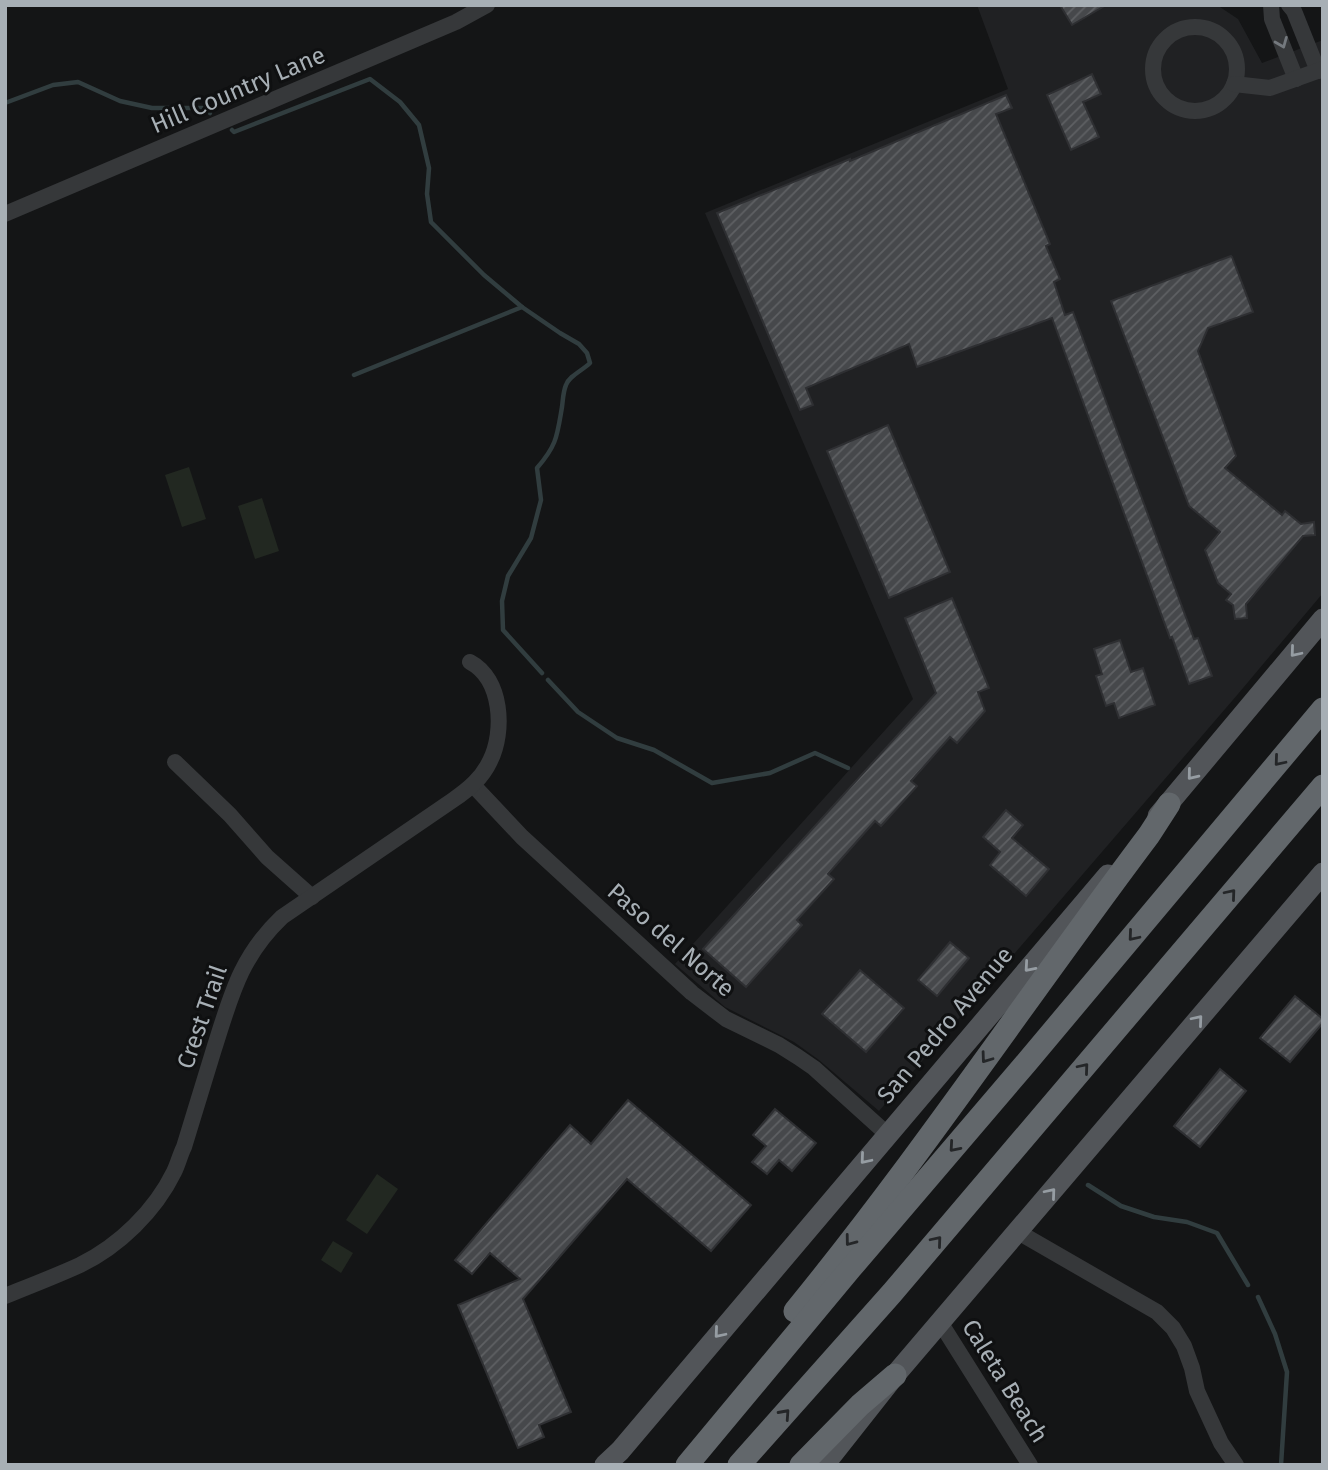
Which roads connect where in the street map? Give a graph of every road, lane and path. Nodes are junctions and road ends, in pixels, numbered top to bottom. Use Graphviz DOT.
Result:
graph roads {
  1 [pos="487,5"];
  2 [pos="1271,5"];
  3 [pos="1289,5"];
  4 [pos="1320,70"];
  5 [pos="1296,79"];
  6 [pos="1234,84"];
  7 [pos="5,214"];
  8 [pos="1323,619"];
  9 [pos="470,662"];
  10 [pos="1323,709"];
  11 [pos="175,762"];
  12 [pos="473,786"];
  13 [pos="1323,786"];
  14 [pos="1169,804"];
  15 [pos="1323,873"];
  16 [pos="312,897"];
  17 [pos="887,1134"];
  18 [pos="1018,1232"];
  19 [pos="5,1296"];
  20 [pos="940,1322"];
  21 [pos="895,1375"];
  22 [pos="605,1465"];
  23 [pos="680,1465"];
  24 [pos="687,1465"];
  25 [pos="739,1465"];
  26 [pos="801,1465"];
  27 [pos="824,1465"];
  28 [pos="1030,1465"];
  29 [pos="1236,1465"];
  1 -- 7 [label="street, Hill Country Lane"];
  2 -- 5 [label="street, one-way"];
  3 -- 4 [label="street"];
  4 -- 5 [label="street"];
  5 -- 6 [label="street"];
  6 -- 6 [label="street"];
  8 -- 14 [label="main road, San Pedro Avenue, one-way"];
  9 -- 12 [label="street, Crest Trail"];
  10 -- 24 [label="highway, one-way"];
  11 -- 16 [label="street"];
  12 -- 16 [label="street, Crest Trail"];
  12 -- 17 [label="street, Paso del Norte"];
  25 -- 13 [label="highway, one-way"];
  14 -- 17 [label="main road, San Pedro Avenue, one-way"];
  14 -- 23 [label="highway, one-way"];
  18 -- 15 [label="main road, one-way"];
  16 -- 19 [label="street, Crest Trail"];
  17 -- 22 [label="main road, San Pedro Avenue, one-way"];
  18 -- 20 [label="main road"];
  18 -- 29 [label="street"];
  20 -- 21 [label="main road"];
  20 -- 28 [label="street, Caleta Beach"];
  21 -- 26 [label="highway"];
  21 -- 27 [label="main road"];
}
